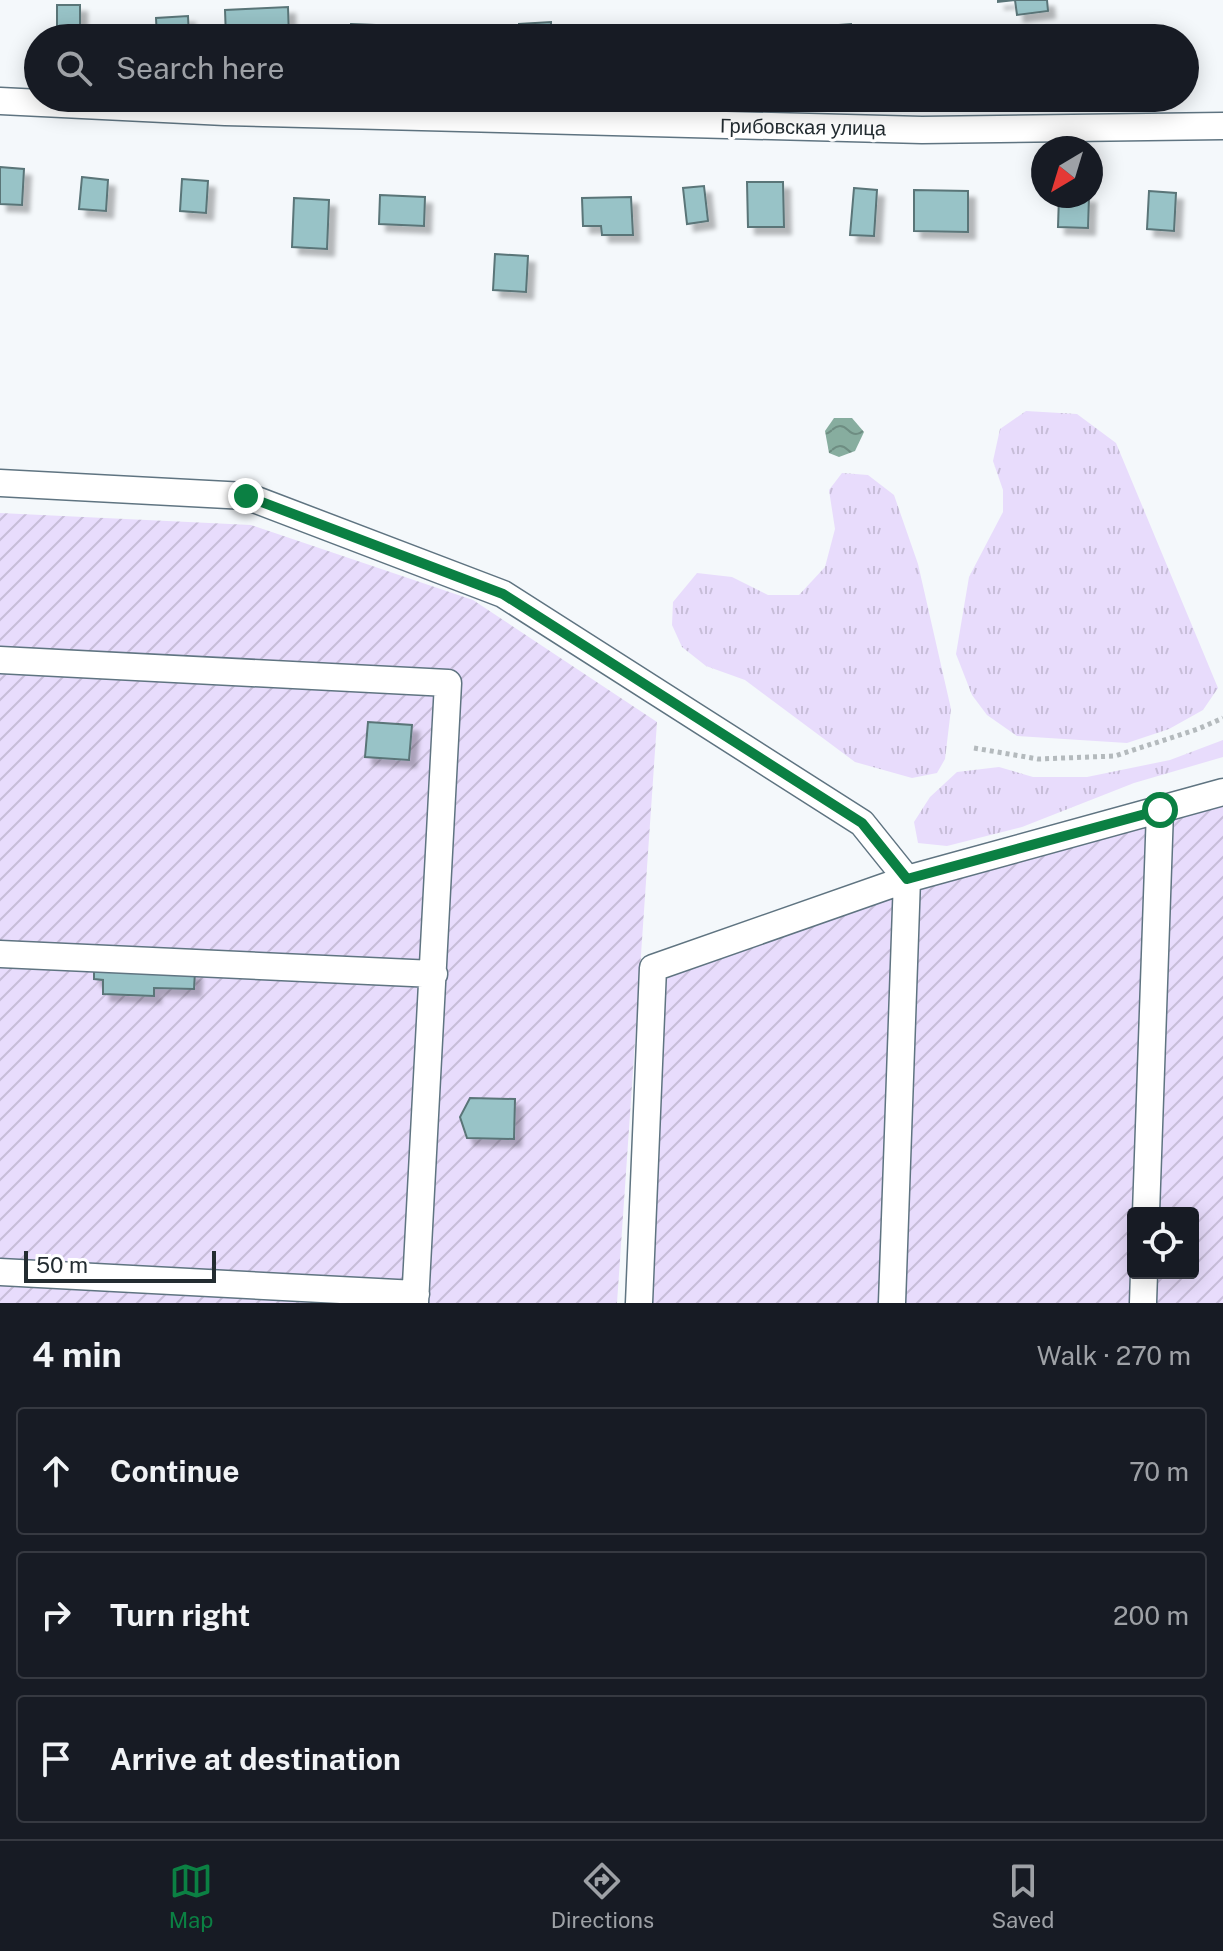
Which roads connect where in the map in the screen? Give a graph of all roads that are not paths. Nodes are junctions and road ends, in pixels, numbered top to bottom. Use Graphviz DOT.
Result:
graph roads {
  1 [pos="0,101"];
  2 [pos="24,102"];
  3 [pos="225,112"];
  4 [pos="1223,125"];
  5 [pos="0,483"];
  6 [pos="0,660"];
  7 [pos="1223,792"];
  8 [pos="1160,810"];
  9 [pos="907,879"];
  10 [pos="0,954"];
  11 [pos="434,974"];
  12 [pos="1146,1207"];
  13 [pos="0,1272"];
  14 [pos="1144,1279"];
  15 [pos="416,1298"];
  16 [pos="639,1303"];
  17 [pos="892,1303"];
  18 [pos="1143,1303"];
  1 -- 2 [label="street, Грибовская улица"];
  3 -- 4 [label="street, Грибовская улица"];
  5 -- 9 [label="street"];
  6 -- 11 [label="street"];
  7 -- 8 [label="street"];
  8 -- 9 [label="street"];
  8 -- 12 [label="street"];
  9 -- 16 [label="street"];
  9 -- 17 [label="street"];
  10 -- 11 [label="street"];
  11 -- 15 [label="street"];
  13 -- 15 [label="street"];
  14 -- 18 [label="street"];
}
